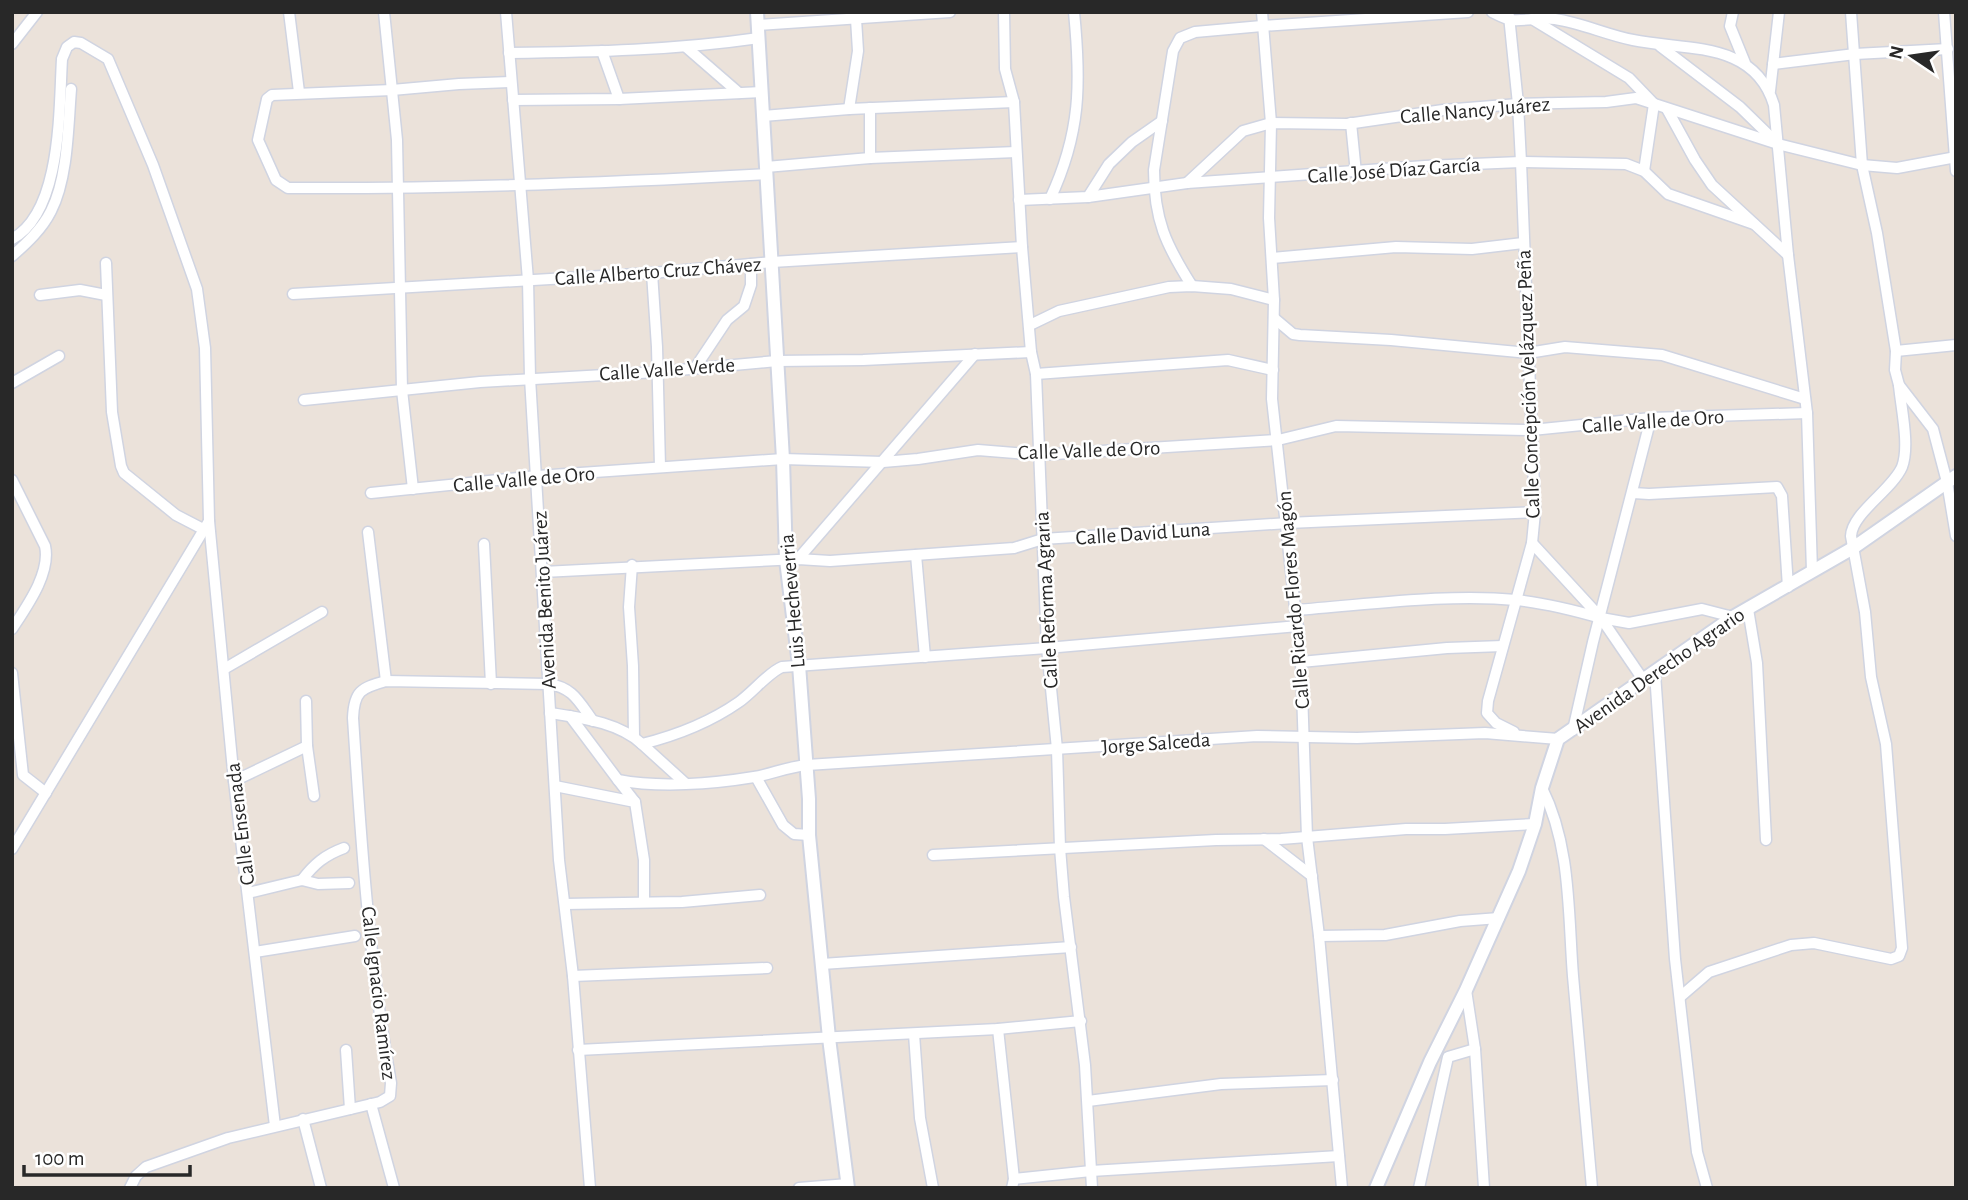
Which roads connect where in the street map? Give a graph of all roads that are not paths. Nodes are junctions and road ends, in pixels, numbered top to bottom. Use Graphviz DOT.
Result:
graph roads {
  1 [pos="37,12"];
  2 [pos="289,12"];
  3 [pos="384,12"];
  4 [pos="506,12"];
  5 [pos="947,12"];
  6 [pos="1004,12"];
  7 [pos="1074,12"];
  8 [pos="1262,12"];
  9 [pos="1468,12"];
  10 [pos="1492,12"];
  11 [pos="1732,12"];
  12 [pos="1779,12"];
  13 [pos="1851,12"];
  14 [pos="1944,12"];
  15 [pos="843,16"];
  16 [pos="1509,16"];
  17 [pos="856,19"];
  18 [pos="1532,19"];
  19 [pos="758,25"];
  20 [pos="1262,26"];
  21 [pos="1656,43"];
  22 [pos="12,44"];
  23 [pos="686,47"];
  24 [pos="1948,48"];
  25 [pos="602,51"];
  26 [pos="509,53"];
  27 [pos="1855,54"];
  28 [pos="1745,63"];
  29 [pos="1773,64"];
  30 [pos="511,82"];
  31 [pos="71,89"];
  32 [pos="392,90"];
  33 [pos="1770,91"];
  34 [pos="299,92"];
  35 [pos="762,92"];
  36 [pos="739,93"];
  37 [pos="619,99"];
  38 [pos="513,100"];
  39 [pos="1014,102"];
  40 [pos="1518,103"];
  41 [pos="1654,104"];
  42 [pos="870,108"];
  43 [pos="849,109"];
  44 [pos="1667,109"];
  45 [pos="763,116"];
  46 [pos="1162,121"];
  47 [pos="1271,123"];
  48 [pos="1351,123"];
  49 [pos="1778,144"];
  50 [pos="1016,152"];
  51 [pos="1955,157"];
  52 [pos="870,158"];
  53 [pos="1521,162"];
  54 [pos="1862,165"];
  55 [pos="766,171"];
  56 [pos="1644,171"];
  57 [pos="1956,171"];
  58 [pos="1356,173"];
  59 [pos="1271,178"];
  60 [pos="1187,183"];
  61 [pos="519,185"];
  62 [pos="397,188"];
  63 [pos="1154,188"];
  64 [pos="1088,197"];
  65 [pos="1050,199"];
  66 [pos="1019,200"];
  67 [pos="1754,224"];
  68 [pos="12,239"];
  69 [pos="1523,243"];
  70 [pos="1022,247"];
  71 [pos="1788,255"];
  72 [pos="12,256"];
  73 [pos="1272,258"];
  74 [pos="772,262"];
  75 [pos="106,263"];
  76 [pos="751,264"];
  77 [pos="652,273"];
  78 [pos="528,279"];
  79 [pos="1192,286"];
  80 [pos="401,288"];
  81 [pos="293,294"];
  82 [pos="40,295"];
  83 [pos="106,295"];
  84 [pos="1274,300"];
  85 [pos="1274,318"];
  86 [pos="1030,325"];
  87 [pos="1956,345"];
  88 [pos="1896,351"];
  89 [pos="1031,352"];
  90 [pos="1528,353"];
  91 [pos="975,354"];
  92 [pos="60,356"];
  93 [pos="777,361"];
  94 [pos="695,368"];
  95 [pos="1273,370"];
  96 [pos="657,372"];
  97 [pos="1036,374"];
  98 [pos="530,378"];
  99 [pos="12,383"];
  100 [pos="1899,385"];
  101 [pos="402,390"];
  102 [pos="1805,399"];
  103 [pos="304,400"];
  104 [pos="1807,413"];
  105 [pos="1651,418"];
  106 [pos="1532,430"];
  107 [pos="1278,440"];
  108 [pos="1038,455"];
  109 [pos="783,459"];
  110 [pos="883,462"];
  111 [pos="660,467"];
  112 [pos="537,476"];
  113 [pos="1951,479"];
  114 [pos="12,480"];
  115 [pos="413,489"];
  116 [pos="371,493"];
  117 [pos="1633,493"];
  118 [pos="1535,512"];
  119 [pos="1288,523"];
  120 [pos="206,525"];
  121 [pos="368,532"];
  122 [pos="1956,536"];
  123 [pos="1043,539"];
  124 [pos="1532,543"];
  125 [pos="484,544"];
  126 [pos="1853,548"];
  127 [pos="916,555"];
  128 [pos="792,560"];
  129 [pos="632,565"];
  130 [pos="542,572"];
  131 [pos="1812,572"];
  132 [pos="1788,587"];
  133 [pos="1517,600"];
  134 [pos="1748,609"];
  135 [pos="1296,610"];
  136 [pos="322,611"];
  137 [pos="1733,617"];
  138 [pos="1601,618"];
  139 [pos="1298,626"];
  140 [pos="12,629"];
  141 [pos="1503,646"];
  142 [pos="1047,648"];
  143 [pos="925,657"];
  144 [pos="1301,662"];
  145 [pos="799,665"];
  146 [pos="224,669"];
  147 [pos="12,673"];
  148 [pos="1656,673"];
  149 [pos="386,681"];
  150 [pos="1644,681"];
  151 [pos="491,684"];
  152 [pos="548,684"];
  153 [pos="306,701"];
  154 [pos="550,713"];
  155 [pos="569,716"];
  156 [pos="593,721"];
  157 [pos="1573,730"];
  158 [pos="1517,734"];
  159 [pos="634,736"];
  160 [pos="1304,737"];
  161 [pos="1558,739"];
  162 [pos="642,744"];
  163 [pos="307,747"];
  164 [pos="1057,749"];
  165 [pos="807,765"];
  166 [pos="12,769"];
  167 [pos="23,775"];
  168 [pos="756,777"];
  169 [pos="618,780"];
  170 [pos="234,781"];
  171 [pos="685,783"];
  172 [pos="555,786"];
  173 [pos="1542,788"];
  174 [pos="46,793"];
  175 [pos="314,796"];
  176 [pos="635,802"];
  177 [pos="1535,824"];
  178 [pos="809,835"];
  179 [pos="1307,837"];
  180 [pos="1264,839"];
  181 [pos="1766,840"];
  182 [pos="344,848"];
  183 [pos="1060,848"];
  184 [pos="12,849"];
  185 [pos="933,855"];
  186 [pos="1312,876"];
  187 [pos="302,880"];
  188 [pos="349,883"];
  189 [pos="248,893"];
  190 [pos="760,895"];
  191 [pos="644,901"];
  192 [pos="565,904"];
  193 [pos="1499,918"];
  194 [pos="355,936"];
  195 [pos="1319,936"];
  196 [pos="1071,947"];
  197 [pos="255,952"];
  198 [pos="822,964"];
  199 [pos="766,968"];
  200 [pos="573,976"];
  201 [pos="1466,990"];
  202 [pos="1680,997"];
  203 [pos="1080,1021"];
  204 [pos="998,1029"];
  205 [pos="914,1034"];
  206 [pos="829,1038"];
  207 [pos="1475,1049"];
  208 [pos="346,1050"];
  209 [pos="578,1050"];
  210 [pos="1448,1057"];
  211 [pos="1430,1062"];
  212 [pos="1334,1080"];
  213 [pos="1088,1101"];
  214 [pos="371,1104"];
  215 [pos="350,1109"];
  216 [pos="303,1119"];
  217 [pos="275,1126"];
  218 [pos="1339,1156"];
  219 [pos="1091,1171"];
  220 [pos="1013,1183"];
  221 [pos="848,1186"];
  222 [pos="130,1188"];
  223 [pos="321,1188"];
  224 [pos="394,1188"];
  225 [pos="590,1188"];
  226 [pos="799,1188"];
  227 [pos="933,1188"];
  228 [pos="1092,1188"];
  229 [pos="1342,1188"];
  230 [pos="1376,1188"];
  231 [pos="1419,1188"];
  232 [pos="1484,1188"];
  233 [pos="1592,1188"];
  234 [pos="1707,1188"];
  1 -- 22 [label="street"];
  2 -- 34 [label="street"];
  3 -- 32 [label="street"];
  4 -- 26 [label="street, Avenida Benito Juárez"];
  5 -- 17 [label="street"];
  6 -- 39 [label="street, Calle Reforma Agraria"];
  7 -- 65 [label="street"];
  8 -- 20 [label="street, Calle Ricardo Flores Magón"];
  9 -- 20 [label="street"];
  10 -- 16 [label="street"];
  11 -- 28 [label="street"];
  12 -- 29 [label="street"];
  13 -- 27 [label="street"];
  14 -- 24 [label="street"];
  15 -- 17 [label="street"];
  15 -- 19 [label="street"];
  16 -- 18 [label="street"];
  16 -- 40 [label="street, Calle Concepción Velázquez Peña"];
  17 -- 43 [label="street"];
  18 -- 21 [label="street"];
  18 -- 41 [label="street"];
  19 -- 23 [label="street"];
  19 -- 35 [label="street, Luis Hecheverria"];
  20 -- 46 [label="street"];
  20 -- 47 [label="street, Calle Ricardo Flores Magón"];
  21 -- 28 [label="street"];
  21 -- 49 [label="street"];
  23 -- 25 [label="street"];
  23 -- 36 [label="street"];
  24 -- 27 [label="street"];
  24 -- 51 [label="street"];
  25 -- 26 [label="street"];
  25 -- 37 [label="street"];
  26 -- 30 [label="street, Avenida Benito Juárez"];
  27 -- 29 [label="street"];
  27 -- 54 [label="street"];
  28 -- 33 [label="street"];
  29 -- 33 [label="street"];
  30 -- 32 [label="street"];
  30 -- 38 [label="street, Avenida Benito Juárez"];
  31 -- 72 [label="street"];
  32 -- 34 [label="street"];
  32 -- 62 [label="street"];
  33 -- 49 [label="street"];
  34 -- 62 [label="street"];
  35 -- 36 [label="street"];
  35 -- 45 [label="street, Luis Hecheverria"];
  36 -- 37 [label="street"];
  37 -- 38 [label="street"];
  38 -- 61 [label="street, Avenida Benito Juárez"];
  39 -- 42 [label="street"];
  39 -- 50 [label="street, Calle Reforma Agraria"];
  40 -- 41 [label="street, Calle Nancy Juárez"];
  40 -- 48 [label="street, Calle Nancy Juárez"];
  40 -- 53 [label="street, Calle Concepción Velázquez Peña"];
  41 -- 44 [label="street, Calle Nancy Juárez"];
  41 -- 56 [label="street"];
  42 -- 43 [label="street"];
  42 -- 52 [label="street"];
  43 -- 45 [label="street"];
  44 -- 49 [label="street, Calle Nancy Juárez"];
  44 -- 67 [label="street"];
  45 -- 55 [label="street, Luis Hecheverria"];
  46 -- 63 [label="street"];
  46 -- 64 [label="street"];
  47 -- 48 [label="street, Calle Nancy Juárez"];
  47 -- 59 [label="street, Calle Ricardo Flores Magón"];
  47 -- 60 [label="street, Calle Nancy Juárez"];
  48 -- 58 [label="street"];
  49 -- 54 [label="street, Calle Nancy Juárez"];
  49 -- 71 [label="street"];
  50 -- 52 [label="street"];
  50 -- 66 [label="street, Calle Reforma Agraria"];
  51 -- 54 [label="street, Calle Nancy Juárez"];
  51 -- 57 [label="street"];
  52 -- 55 [label="street"];
  53 -- 56 [label="street, Calle José Díaz García"];
  53 -- 58 [label="street, Calle José Díaz García"];
  53 -- 69 [label="street, Calle Concepción Velázquez Peña"];
  54 -- 88 [label="street"];
  55 -- 61 [label="street"];
  55 -- 74 [label="street, Luis Hecheverria"];
  56 -- 67 [label="street"];
  58 -- 59 [label="street, Calle José Díaz García"];
  59 -- 60 [label="street, Calle José Díaz García"];
  59 -- 73 [label="street, Calle Ricardo Flores Magón"];
  60 -- 63 [label="street, Calle José Díaz García"];
  61 -- 62 [label="street"];
  61 -- 78 [label="street, Avenida Benito Juárez"];
  62 -- 80 [label="street"];
  63 -- 64 [label="street, Calle José Díaz García"];
  63 -- 79 [label="street"];
  64 -- 65 [label="street, Calle José Díaz García"];
  65 -- 66 [label="street, Calle José Díaz García"];
  66 -- 70 [label="street, Calle Reforma Agraria"];
  67 -- 71 [label="street"];
  68 -- 120 [label="street, Calle Ensenada"];
  69 -- 73 [label="street"];
  69 -- 90 [label="street, Calle Concepción Velázquez Peña"];
  70 -- 74 [label="street, Calle Alberto Cruz Chávez"];
  70 -- 86 [label="street, Calle Reforma Agraria"];
  71 -- 102 [label="street"];
  73 -- 84 [label="street, Calle Ricardo Flores Magón"];
  74 -- 76 [label="street, Calle Alberto Cruz Chávez"];
  74 -- 93 [label="street, Luis Hecheverria"];
  75 -- 83 [label="street"];
  76 -- 77 [label="street, Calle Alberto Cruz Chávez"];
  76 -- 94 [label="street"];
  77 -- 78 [label="street, Calle Alberto Cruz Chávez"];
  77 -- 96 [label="street"];
  78 -- 80 [label="street, Calle Alberto Cruz Chávez"];
  78 -- 98 [label="street, Avenida Benito Juárez"];
  79 -- 84 [label="street"];
  79 -- 86 [label="street"];
  80 -- 81 [label="street, Calle Alberto Cruz Chávez"];
  80 -- 101 [label="street"];
  82 -- 83 [label="street"];
  83 -- 120 [label="street"];
  84 -- 85 [label="street, Calle Ricardo Flores Magón"];
  85 -- 90 [label="street"];
  85 -- 95 [label="street, Calle Ricardo Flores Magón"];
  86 -- 89 [label="street, Calle Reforma Agraria"];
  87 -- 88 [label="street"];
  88 -- 100 [label="street"];
  89 -- 91 [label="street, Calle Valle Verde"];
  89 -- 97 [label="street, Calle Reforma Agraria"];
  90 -- 102 [label="street"];
  90 -- 106 [label="street, Calle Concepción Velázquez Peña"];
  91 -- 93 [label="street, Calle Valle Verde"];
  91 -- 110 [label="street"];
  92 -- 99 [label="street"];
  93 -- 94 [label="street, Calle Valle Verde"];
  93 -- 109 [label="street, Luis Hecheverria"];
  94 -- 96 [label="street, Calle Valle Verde"];
  95 -- 97 [label="street"];
  95 -- 107 [label="street, Calle Ricardo Flores Magón"];
  96 -- 98 [label="street, Calle Valle Verde"];
  96 -- 111 [label="street"];
  97 -- 108 [label="street, Calle Reforma Agraria"];
  98 -- 101 [label="street, Calle Valle Verde"];
  98 -- 112 [label="street, Avenida Benito Juárez"];
  100 -- 113 [label="street"];
  100 -- 126 [label="street"];
  101 -- 103 [label="street, Calle Valle Verde"];
  101 -- 115 [label="street"];
  102 -- 104 [label="street"];
  104 -- 105 [label="street, Calle Valle de Oro"];
  104 -- 131 [label="street"];
  105 -- 106 [label="street, Calle Valle de Oro"];
  105 -- 117 [label="street"];
  106 -- 107 [label="street, Calle Valle de Oro"];
  106 -- 118 [label="street, Calle Concepción Velázquez Peña"];
  107 -- 108 [label="street, Calle Valle de Oro"];
  107 -- 119 [label="street, Calle Ricardo Flores Magón"];
  108 -- 110 [label="street, Calle Valle de Oro"];
  108 -- 123 [label="street, Calle Reforma Agraria"];
  109 -- 110 [label="street, Calle Valle de Oro"];
  109 -- 111 [label="street, Calle Valle de Oro"];
  109 -- 128 [label="street, Luis Hecheverria"];
  110 -- 128 [label="street"];
  111 -- 112 [label="street, Calle Valle de Oro"];
  112 -- 115 [label="street, Calle Valle de Oro"];
  112 -- 130 [label="street, Avenida Benito Juárez"];
  113 -- 122 [label="street"];
  113 -- 126 [label="street, Avenida Derecho Agrario"];
  114 -- 140 [label="street"];
  115 -- 116 [label="street, Calle Valle de Oro"];
  117 -- 132 [label="street"];
  117 -- 138 [label="street"];
  118 -- 119 [label="street, Calle David Luna"];
  118 -- 124 [label="street, Calle Concepción Velázquez Peña"];
  119 -- 123 [label="street, Calle David Luna"];
  119 -- 135 [label="street, Calle Ricardo Flores Magón"];
  120 -- 146 [label="street, Calle Ensenada"];
  120 -- 174 [label="street"];
  121 -- 149 [label="street"];
  123 -- 127 [label="street, Calle David Luna"];
  123 -- 142 [label="street, Calle Reforma Agraria"];
  124 -- 133 [label="street, Calle Concepción Velázquez Peña"];
  124 -- 138 [label="street"];
  125 -- 151 [label="street"];
  126 -- 131 [label="street, Avenida Derecho Agrario"];
  126 -- 202 [label="street"];
  127 -- 128 [label="street, Calle David Luna"];
  127 -- 143 [label="street"];
  128 -- 129 [label="street, Calle David Luna"];
  128 -- 145 [label="street, Luis Hecheverria"];
  129 -- 130 [label="street, Calle David Luna"];
  129 -- 159 [label="street"];
  130 -- 152 [label="street, Avenida Benito Juárez"];
  131 -- 132 [label="street, Avenida Derecho Agrario"];
  132 -- 134 [label="street, Avenida Derecho Agrario"];
  133 -- 135 [label="street"];
  133 -- 138 [label="street"];
  133 -- 141 [label="street, Calle Concepción Velázquez Peña"];
  134 -- 137 [label="street, Avenida Derecho Agrario"];
  134 -- 181 [label="street"];
  135 -- 139 [label="street, Calle Ricardo Flores Magón"];
  136 -- 146 [label="street"];
  137 -- 138 [label="street"];
  137 -- 148 [label="street, Avenida Derecho Agrario"];
  138 -- 150 [label="street"];
  138 -- 157 [label="street"];
  139 -- 142 [label="street"];
  139 -- 144 [label="street, Calle Ricardo Flores Magón"];
  141 -- 144 [label="street"];
  141 -- 158 [label="street, Calle Concepción Velázquez Peña"];
  142 -- 143 [label="street"];
  142 -- 164 [label="street, Calle Reforma Agraria"];
  143 -- 145 [label="street"];
  144 -- 160 [label="street, Calle Ricardo Flores Magón"];
  145 -- 162 [label="street"];
  145 -- 165 [label="street, Luis Hecheverria"];
  146 -- 170 [label="street, Calle Ensenada"];
  147 -- 167 [label="street"];
  148 -- 150 [label="street, Avenida Derecho Agrario"];
  148 -- 202 [label="street"];
  149 -- 151 [label="street"];
  149 -- 214 [label="street, Calle Ignacio Ramírez"];
  150 -- 157 [label="street, Avenida Derecho Agrario"];
  151 -- 152 [label="street"];
  152 -- 154 [label="street, Avenida Benito Juárez"];
  152 -- 156 [label="street"];
  153 -- 163 [label="street"];
  154 -- 155 [label="street"];
  154 -- 172 [label="street, Avenida Benito Juárez"];
  155 -- 156 [label="street"];
  155 -- 169 [label="street"];
  156 -- 159 [label="street"];
  157 -- 161 [label="street, Avenida Derecho Agrario"];
  158 -- 160 [label="street, Jorge Salceda"];
  158 -- 161 [label="street, Jorge Salceda"];
  159 -- 162 [label="street"];
  160 -- 164 [label="street, Jorge Salceda"];
  160 -- 179 [label="street, Calle Ricardo Flores Magón"];
  161 -- 173 [label="street, Avenida Derecho Agrario"];
  162 -- 171 [label="street"];
  163 -- 170 [label="street"];
  163 -- 175 [label="street"];
  164 -- 165 [label="street, Jorge Salceda"];
  164 -- 183 [label="street, Calle Reforma Agraria"];
  165 -- 168 [label="street, Jorge Salceda"];
  165 -- 178 [label="street, Luis Hecheverria"];
  166 -- 167 [label="street"];
  167 -- 174 [label="street"];
  168 -- 171 [label="street, Jorge Salceda"];
  168 -- 178 [label="street"];
  169 -- 171 [label="street, Jorge Salceda"];
  169 -- 176 [label="street"];
  170 -- 189 [label="street, Calle Ensenada"];
  172 -- 176 [label="street"];
  172 -- 192 [label="street, Avenida Benito Juárez"];
  173 -- 177 [label="street, Avenida Derecho Agrario"];
  173 -- 233 [label="street"];
  174 -- 184 [label="street"];
  176 -- 191 [label="street"];
  177 -- 179 [label="street"];
  177 -- 193 [label="street, Avenida Derecho Agrario"];
  178 -- 198 [label="street, Luis Hecheverria"];
  179 -- 180 [label="street"];
  179 -- 186 [label="street, Calle Ricardo Flores Magón"];
  180 -- 183 [label="street"];
  180 -- 186 [label="street"];
  182 -- 187 [label="street"];
  183 -- 185 [label="street"];
  183 -- 196 [label="street, Calle Reforma Agraria"];
  186 -- 195 [label="street, Calle Ricardo Flores Magón"];
  187 -- 188 [label="street"];
  187 -- 189 [label="street"];
  189 -- 197 [label="street, Calle Ensenada"];
  190 -- 191 [label="street"];
  191 -- 192 [label="street"];
  192 -- 200 [label="street, Avenida Benito Juárez"];
  193 -- 195 [label="street"];
  193 -- 201 [label="street, Avenida Derecho Agrario"];
  194 -- 197 [label="street"];
  195 -- 212 [label="street, Calle Ricardo Flores Magón"];
  196 -- 198 [label="street"];
  196 -- 203 [label="street, Calle Reforma Agraria"];
  197 -- 217 [label="street, Calle Ensenada"];
  198 -- 206 [label="street, Luis Hecheverria"];
  199 -- 200 [label="street"];
  200 -- 209 [label="street, Avenida Benito Juárez"];
  201 -- 207 [label="street"];
  201 -- 211 [label="street, Avenida Derecho Agrario"];
  202 -- 234 [label="street"];
  203 -- 204 [label="street"];
  203 -- 213 [label="street, Calle Reforma Agraria"];
  204 -- 205 [label="street"];
  204 -- 220 [label="street"];
  205 -- 206 [label="street"];
  205 -- 227 [label="street"];
  206 -- 209 [label="street"];
  206 -- 221 [label="street, Luis Hecheverria"];
  207 -- 210 [label="street"];
  207 -- 232 [label="street"];
  208 -- 215 [label="street"];
  209 -- 225 [label="street, Avenida Benito Juárez"];
  210 -- 211 [label="street"];
  210 -- 231 [label="street"];
  211 -- 230 [label="street, Avenida Derecho Agrario"];
  212 -- 213 [label="street"];
  212 -- 218 [label="street, Calle Ricardo Flores Magón"];
  213 -- 219 [label="street, Calle Reforma Agraria"];
  214 -- 215 [label="street, Calle Ignacio Ramírez"];
  214 -- 224 [label="street"];
  215 -- 216 [label="street, Calle Ignacio Ramírez"];
  216 -- 217 [label="street, Calle Ignacio Ramírez"];
  216 -- 223 [label="street"];
  217 -- 222 [label="street, Calle Ignacio Ramírez"];
  218 -- 219 [label="street"];
  218 -- 229 [label="street, Calle Ricardo Flores Magón"];
  219 -- 220 [label="street"];
  219 -- 228 [label="street, Calle Reforma Agraria"];
  221 -- 226 [label="street"];
}
